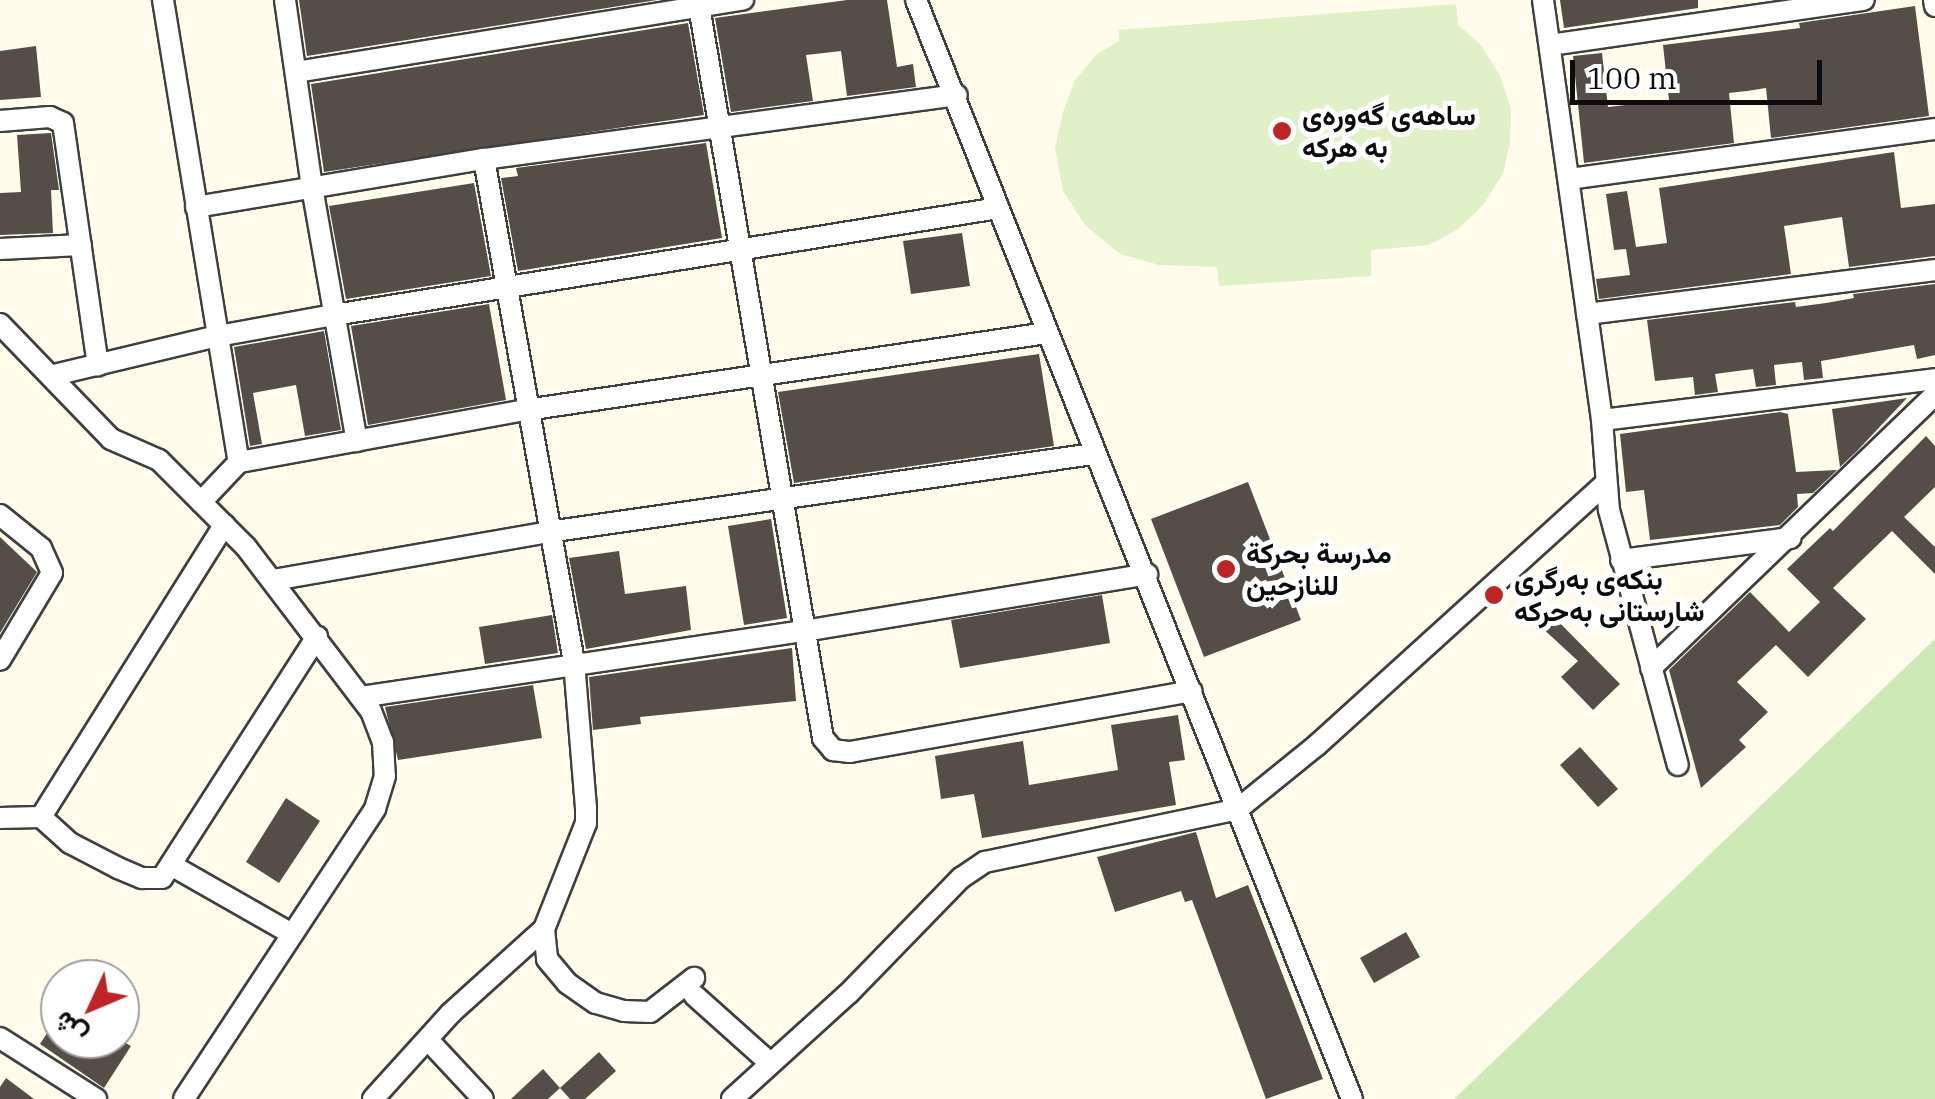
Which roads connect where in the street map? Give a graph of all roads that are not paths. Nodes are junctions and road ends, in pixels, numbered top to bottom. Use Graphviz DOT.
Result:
graph roads {
  1 [pos="163,0"];
  2 [pos="285,0"];
  3 [pos="742,0"];
  4 [pos="916,0"];
  5 [pos="1543,0"];
  6 [pos="1864,0"];
  7 [pos="698,3"];
  8 [pos="1550,45"];
  9 [pos="296,72"];
  10 [pos="957,95"];
  11 [pos="0,121"];
  12 [pos="717,128"];
  13 [pos="1935,129"];
  14 [pos="484,160"];
  15 [pos="1568,179"];
  16 [pos="312,187"];
  17 [pos="196,206"];
  18 [pos="998,208"];
  19 [pos="80,244"];
  20 [pos="0,250"];
  21 [pos="737,252"];
  22 [pos="1935,270"];
  23 [pos="504,287"];
  24 [pos="1587,314"];
  25 [pos="334,315"];
  26 [pos="0,324"];
  27 [pos="1047,333"];
  28 [pos="218,336"];
  29 [pos="98,365"];
  30 [pos="54,376"];
  31 [pos="761,376"];
  32 [pos="1935,379"];
  33 [pos="1935,394"];
  34 [pos="526,410"];
  35 [pos="1602,420"];
  36 [pos="357,441"];
  37 [pos="1093,454"];
  38 [pos="238,462"];
  39 [pos="1605,484"];
  40 [pos="781,500"];
  41 [pos="201,502"];
  42 [pos="0,515"];
  43 [pos="224,525"];
  44 [pos="548,532"];
  45 [pos="1790,538"];
  46 [pos="1622,560"];
  47 [pos="1147,574"];
  48 [pos="274,580"];
  49 [pos="804,631"];
  50 [pos="317,638"];
  51 [pos="0,660"];
  52 [pos="574,662"];
  53 [pos="1652,668"];
  54 [pos="1192,691"];
  55 [pos="361,697"];
  56 [pos="1678,764"];
  57 [pos="1238,809"];
  58 [pos="41,817"];
  59 [pos="0,818"];
  60 [pos="171,865"];
  61 [pos="544,929"];
  62 [pos="292,934"];
  63 [pos="0,1038"];
  64 [pos="429,1041"];
  65 [pos="0,1046"];
  66 [pos="21,1052"];
  67 [pos="770,1064"];
  68 [pos="68,1092"];
  69 [pos="96,1099"];
  70 [pos="184,1099"];
  71 [pos="373,1099"];
  72 [pos="483,1099"];
  73 [pos="732,1099"];
  74 [pos="1352,1099"];
  1 -- 17 [label="street"];
  2 -- 9 [label="street"];
  3 -- 7 [label="street"];
  4 -- 10 [label="street"];
  5 -- 8 [label="street"];
  6 -- 8 [label="street"];
  7 -- 9 [label="street"];
  7 -- 12 [label="street"];
  8 -- 15 [label="street"];
  9 -- 16 [label="street"];
  10 -- 12 [label="street"];
  10 -- 18 [label="street"];
  11 -- 19 [label="street"];
  12 -- 14 [label="street"];
  12 -- 21 [label="street"];
  13 -- 15 [label="street"];
  14 -- 16 [label="street"];
  14 -- 23 [label="street"];
  15 -- 24 [label="street"];
  16 -- 17 [label="street"];
  16 -- 25 [label="street"];
  17 -- 28 [label="street"];
  18 -- 21 [label="street"];
  18 -- 27 [label="street"];
  19 -- 20 [label="street"];
  19 -- 29 [label="street"];
  21 -- 23 [label="street"];
  21 -- 31 [label="street"];
  22 -- 24 [label="street"];
  23 -- 25 [label="street"];
  23 -- 34 [label="street"];
  24 -- 35 [label="street"];
  25 -- 28 [label="street"];
  25 -- 36 [label="street"];
  26 -- 30 [label="street"];
  27 -- 31 [label="street"];
  27 -- 37 [label="street"];
  28 -- 29 [label="street"];
  28 -- 38 [label="street"];
  29 -- 30 [label="street"];
  30 -- 41 [label="street"];
  31 -- 34 [label="street"];
  31 -- 40 [label="street"];
  32 -- 35 [label="street"];
  33 -- 45 [label="street"];
  34 -- 36 [label="street"];
  34 -- 44 [label="street"];
  35 -- 39 [label="street"];
  36 -- 38 [label="street"];
  37 -- 40 [label="street"];
  37 -- 47 [label="street"];
  38 -- 41 [label="street"];
  39 -- 46 [label="street"];
  39 -- 57 [label="street"];
  40 -- 44 [label="street"];
  40 -- 49 [label="street"];
  41 -- 43 [label="street"];
  42 -- 51 [label="street"];
  43 -- 48 [label="street"];
  43 -- 58 [label="street"];
  44 -- 48 [label="street"];
  44 -- 52 [label="street"];
  45 -- 46 [label="street"];
  45 -- 53 [label="street"];
  46 -- 53 [label="street"];
  47 -- 49 [label="street"];
  47 -- 54 [label="street"];
  48 -- 50 [label="street"];
  49 -- 52 [label="street"];
  49 -- 54 [label="street"];
  50 -- 55 [label="street"];
  50 -- 60 [label="street"];
  52 -- 55 [label="street"];
  52 -- 61 [label="street"];
  53 -- 56 [label="street"];
  54 -- 57 [label="street"];
  55 -- 62 [label="street"];
  57 -- 67 [label="street"];
  57 -- 74 [label="street"];
  58 -- 59 [label="street"];
  58 -- 60 [label="street"];
  60 -- 62 [label="street"];
  61 -- 64 [label="street"];
  61 -- 67 [label="street"];
  62 -- 70 [label="street"];
  63 -- 66 [label="street"];
  64 -- 71 [label="street"];
  64 -- 72 [label="street"];
  65 -- 66 [label="street"];
  66 -- 68 [label="street"];
  67 -- 73 [label="street"];
  68 -- 69 [label="street"];
}
